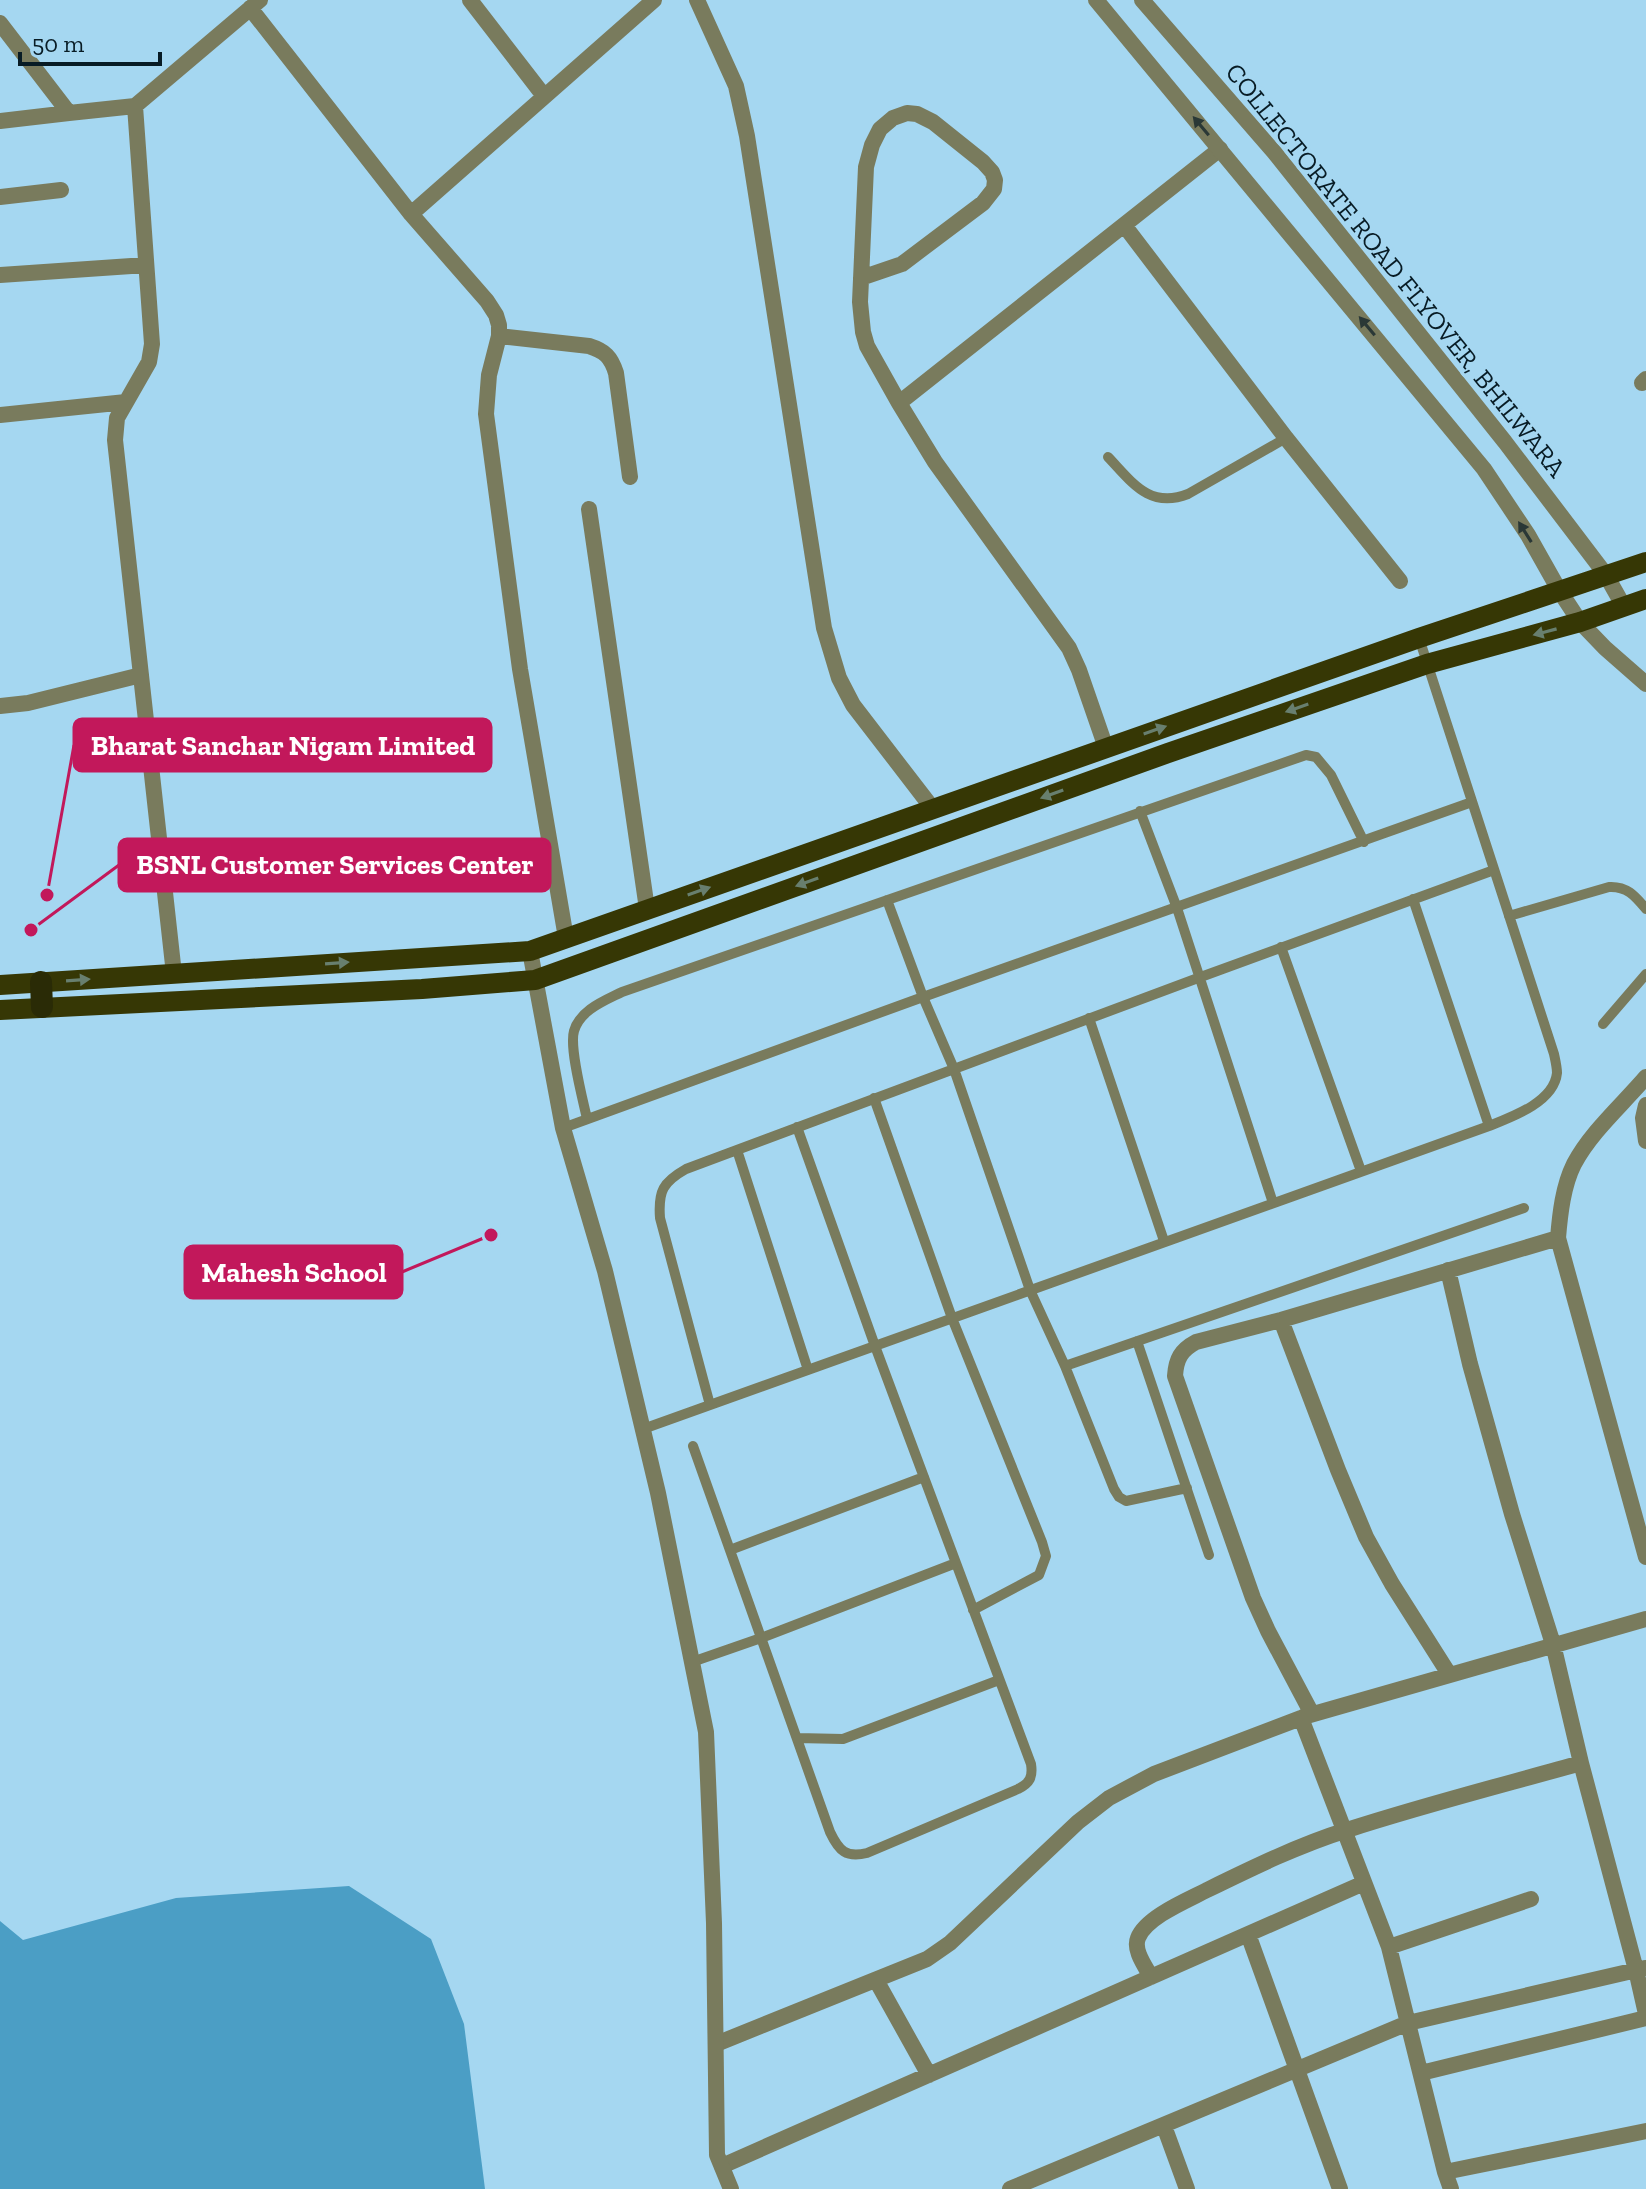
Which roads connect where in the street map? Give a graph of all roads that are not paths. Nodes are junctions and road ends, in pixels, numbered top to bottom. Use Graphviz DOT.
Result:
graph roads {
  1 [pos="470,0"];
  2 [pos="654,0"];
  3 [pos="697,0"];
  4 [pos="1096,0"];
  5 [pos="1145,1"];
  6 [pos="257,2"];
  7 [pos="0,23"];
  8 [pos="544,96"];
  9 [pos="135,106"];
  10 [pos="69,113"];
  11 [pos="0,121"];
  12 [pos="1220,149"];
  13 [pos="61,190"];
  14 [pos="0,197"];
  15 [pos="411,214"];
  16 [pos="1124,225"];
  17 [pos="146,265"];
  18 [pos="0,275"];
  19 [pos="861,278"];
  20 [pos="499,336"];
  21 [pos="126,402"];
  22 [pos="899,403"];
  23 [pos="0,415"];
  24 [pos="1286,438"];
  25 [pos="1108,457"];
  26 [pos="630,477"];
  27 [pos="589,509"];
  28 [pos="1646,562"];
  29 [pos="1606,575"];
  30 [pos="1400,581"];
  31 [pos="1559,590"];
  32 [pos="1646,599"];
  33 [pos="1624,607"];
  34 [pos="1580,622"];
  35 [pos="1419,638"];
  36 [pos="1427,664"];
  37 [pos="141,675"];
  38 [pos="1646,684"];
  39 [pos="0,706"];
  40 [pos="1106,748"];
  41 [pos="1472,802"];
  42 [pos="933,809"];
  43 [pos="1140,811"];
  44 [pos="1364,842"];
  45 [pos="1494,870"];
  46 [pos="1413,899"];
  47 [pos="887,900"];
  48 [pos="1177,908"];
  49 [pos="647,909"];
  50 [pos="1646,909"];
  51 [pos="1509,916"];
  52 [pos="566,938"];
  53 [pos="1281,947"];
  54 [pos="530,951"];
  55 [pos="174,974"];
  56 [pos="1646,974"];
  57 [pos="1198,978"];
  58 [pos="535,980"];
  59 [pos="41,982"];
  60 [pos="0,985"];
  61 [pos="923,997"];
  62 [pos="42,1007"];
  63 [pos="0,1010"];
  64 [pos="1089,1018"];
  65 [pos="1603,1024"];
  66 [pos="954,1069"];
  67 [pos="1646,1077"];
  68 [pos="874,1098"];
  69 [pos="1646,1105"];
  70 [pos="587,1119"];
  71 [pos="1489,1126"];
  72 [pos="797,1127"];
  73 [pos="563,1128"];
  74 [pos="1646,1141"];
  75 [pos="737,1150"];
  76 [pos="1361,1171"];
  77 [pos="1273,1203"];
  78 [pos="1524,1208"];
  79 [pos="1558,1238"];
  80 [pos="1164,1241"];
  81 [pos="1448,1270"];
  82 [pos="1030,1290"];
  83 [pos="952,1318"];
  84 [pos="1281,1320"];
  85 [pos="1137,1341"];
  86 [pos="875,1346"];
  87 [pos="1065,1366"];
  88 [pos="808,1370"];
  89 [pos="710,1405"];
  90 [pos="643,1429"];
  91 [pos="693,1446"];
  92 [pos="924,1477"];
  93 [pos="1187,1488"];
  94 [pos="730,1550"];
  95 [pos="1209,1555"];
  96 [pos="1646,1557"];
  97 [pos="956,1563"];
  98 [pos="973,1610"];
  99 [pos="1646,1619"];
  100 [pos="761,1638"];
  101 [pos="1553,1644"];
  102 [pos="692,1662"];
  103 [pos="1449,1674"];
  104 [pos="999,1680"];
  105 [pos="1307,1716"];
  106 [pos="797,1738"];
  107 [pos="1581,1763"];
  108 [pos="1344,1830"];
  109 [pos="1364,1883"];
  110 [pos="1531,1899"];
  111 [pos="1248,1934"];
  112 [pos="1389,1947"];
  113 [pos="1641,1968"];
  114 [pos="1151,1977"];
  115 [pos="876,1980"];
  116 [pos="1646,2016"];
  117 [pos="1408,2023"];
  118 [pos="716,2044"];
  119 [pos="1296,2070"];
  120 [pos="1421,2073"];
  121 [pos="929,2075"];
  122 [pos="1164,2126"];
  123 [pos="1646,2131"];
  124 [pos="722,2166"];
  125 [pos="1445,2172"];
  126 [pos="731,2189"];
  127 [pos="1010,2189"];
  128 [pos="1187,2189"];
  129 [pos="1340,2189"];
  130 [pos="1451,2189"];
  1 -- 8 [label="street"];
  2 -- 8 [label="street"];
  3 -- 42 [label="street"];
  12 -- 4 [label="street, one-way"];
  5 -- 29 [label="street, COLLECTORATE ROAD FLYOVER, BHILWARA"];
  6 -- 9 [label="street"];
  6 -- 15 [label="street"];
  7 -- 10 [label="street"];
  8 -- 15 [label="street"];
  9 -- 10 [label="street"];
  9 -- 17 [label="street"];
  10 -- 11 [label="street"];
  12 -- 16 [label="street"];
  31 -- 12 [label="street, one-way"];
  13 -- 14 [label="street"];
  15 -- 20 [label="street"];
  16 -- 22 [label="street"];
  16 -- 24 [label="street"];
  17 -- 18 [label="street"];
  17 -- 21 [label="street"];
  19 -- 19 [label="street"];
  19 -- 22 [label="street"];
  20 -- 26 [label="street"];
  20 -- 52 [label="street"];
  21 -- 23 [label="street"];
  21 -- 37 [label="street"];
  22 -- 40 [label="street"];
  24 -- 25 [label="lane"];
  24 -- 30 [label="street"];
  27 -- 49 [label="street"];
  28 -- 29 [label="main road"];
  29 -- 31 [label="main road"];
  29 -- 33 [label="street, COLLECTORATE ROAD FLYOVER, BHILWARA"];
  31 -- 34 [label="street"];
  31 -- 35 [label="main road"];
  32 -- 33 [label="main road"];
  33 -- 34 [label="main road"];
  34 -- 36 [label="main road, one-way"];
  34 -- 38 [label="street"];
  35 -- 36 [label="lane"];
  40 -- 35 [label="main road, one-way"];
  36 -- 41 [label="lane"];
  36 -- 58 [label="main road, one-way"];
  37 -- 39 [label="street"];
  37 -- 55 [label="street"];
  40 -- 42 [label="main road"];
  41 -- 44 [label="lane"];
  41 -- 45 [label="lane"];
  49 -- 42 [label="main road, one-way"];
  43 -- 44 [label="lane"];
  43 -- 47 [label="lane"];
  43 -- 48 [label="lane"];
  44 -- 48 [label="lane"];
  45 -- 46 [label="lane"];
  45 -- 51 [label="lane"];
  46 -- 53 [label="lane"];
  46 -- 71 [label="lane"];
  47 -- 61 [label="lane"];
  47 -- 70 [label="lane"];
  48 -- 57 [label="lane"];
  48 -- 61 [label="lane"];
  49 -- 52 [label="main road"];
  50 -- 51 [label="lane"];
  51 -- 71 [label="lane"];
  52 -- 54 [label="main road"];
  53 -- 57 [label="lane"];
  53 -- 76 [label="lane"];
  55 -- 54 [label="main road, one-way"];
  54 -- 58 [label="street"];
  59 -- 55 [label="main road, one-way"];
  56 -- 65 [label="lane"];
  57 -- 64 [label="lane"];
  57 -- 77 [label="lane"];
  58 -- 62 [label="main road"];
  58 -- 73 [label="street"];
  59 -- 60 [label="main road"];
  59 -- 62 [label="highway"];
  61 -- 66 [label="lane"];
  61 -- 70 [label="lane"];
  62 -- 63 [label="main road"];
  64 -- 66 [label="lane"];
  64 -- 80 [label="lane"];
  66 -- 68 [label="lane"];
  66 -- 82 [label="lane"];
  67 -- 79 [label="street"];
  68 -- 72 [label="lane"];
  68 -- 83 [label="lane"];
  69 -- 74 [label="street"];
  70 -- 73 [label="lane"];
  71 -- 76 [label="lane"];
  72 -- 75 [label="lane"];
  72 -- 86 [label="lane"];
  73 -- 90 [label="street"];
  75 -- 88 [label="lane"];
  75 -- 89 [label="lane"];
  76 -- 77 [label="lane"];
  77 -- 80 [label="lane"];
  78 -- 85 [label="lane"];
  79 -- 81 [label="street"];
  79 -- 96 [label="street"];
  80 -- 82 [label="lane"];
  81 -- 84 [label="street"];
  81 -- 101 [label="street"];
  82 -- 83 [label="lane"];
  82 -- 87 [label="lane"];
  83 -- 86 [label="lane"];
  83 -- 98 [label="lane"];
  84 -- 103 [label="street"];
  84 -- 105 [label="street"];
  85 -- 87 [label="lane"];
  85 -- 93 [label="lane"];
  86 -- 88 [label="lane"];
  86 -- 92 [label="lane"];
  87 -- 93 [label="lane"];
  88 -- 89 [label="lane"];
  89 -- 90 [label="lane"];
  90 -- 102 [label="street"];
  91 -- 94 [label="lane"];
  92 -- 94 [label="lane"];
  92 -- 97 [label="lane"];
  93 -- 95 [label="lane"];
  94 -- 100 [label="lane"];
  97 -- 98 [label="lane"];
  97 -- 100 [label="lane"];
  98 -- 104 [label="lane"];
  99 -- 101 [label="street"];
  100 -- 102 [label="lane"];
  100 -- 106 [label="lane"];
  101 -- 103 [label="street"];
  101 -- 107 [label="street"];
  102 -- 118 [label="street"];
  103 -- 105 [label="street"];
  104 -- 106 [label="lane"];
  104 -- 106 [label="lane"];
  105 -- 108 [label="street"];
  105 -- 115 [label="street"];
  107 -- 108 [label="street"];
  107 -- 113 [label="street"];
  108 -- 109 [label="street"];
  108 -- 114 [label="street"];
  109 -- 111 [label="street"];
  109 -- 112 [label="street"];
  110 -- 112 [label="street"];
  111 -- 114 [label="street"];
  111 -- 119 [label="street"];
  112 -- 117 [label="street"];
  113 -- 116 [label="street"];
  113 -- 117 [label="street"];
  114 -- 121 [label="street"];
  115 -- 118 [label="street"];
  115 -- 121 [label="street"];
  116 -- 120 [label="street"];
  117 -- 119 [label="street"];
  117 -- 120 [label="street"];
  118 -- 124 [label="street"];
  119 -- 122 [label="street"];
  119 -- 129 [label="street"];
  120 -- 125 [label="street"];
  121 -- 124 [label="street"];
  122 -- 127 [label="street"];
  122 -- 128 [label="street"];
  123 -- 125 [label="street"];
  124 -- 126 [label="street"];
  125 -- 130 [label="street"];
}
